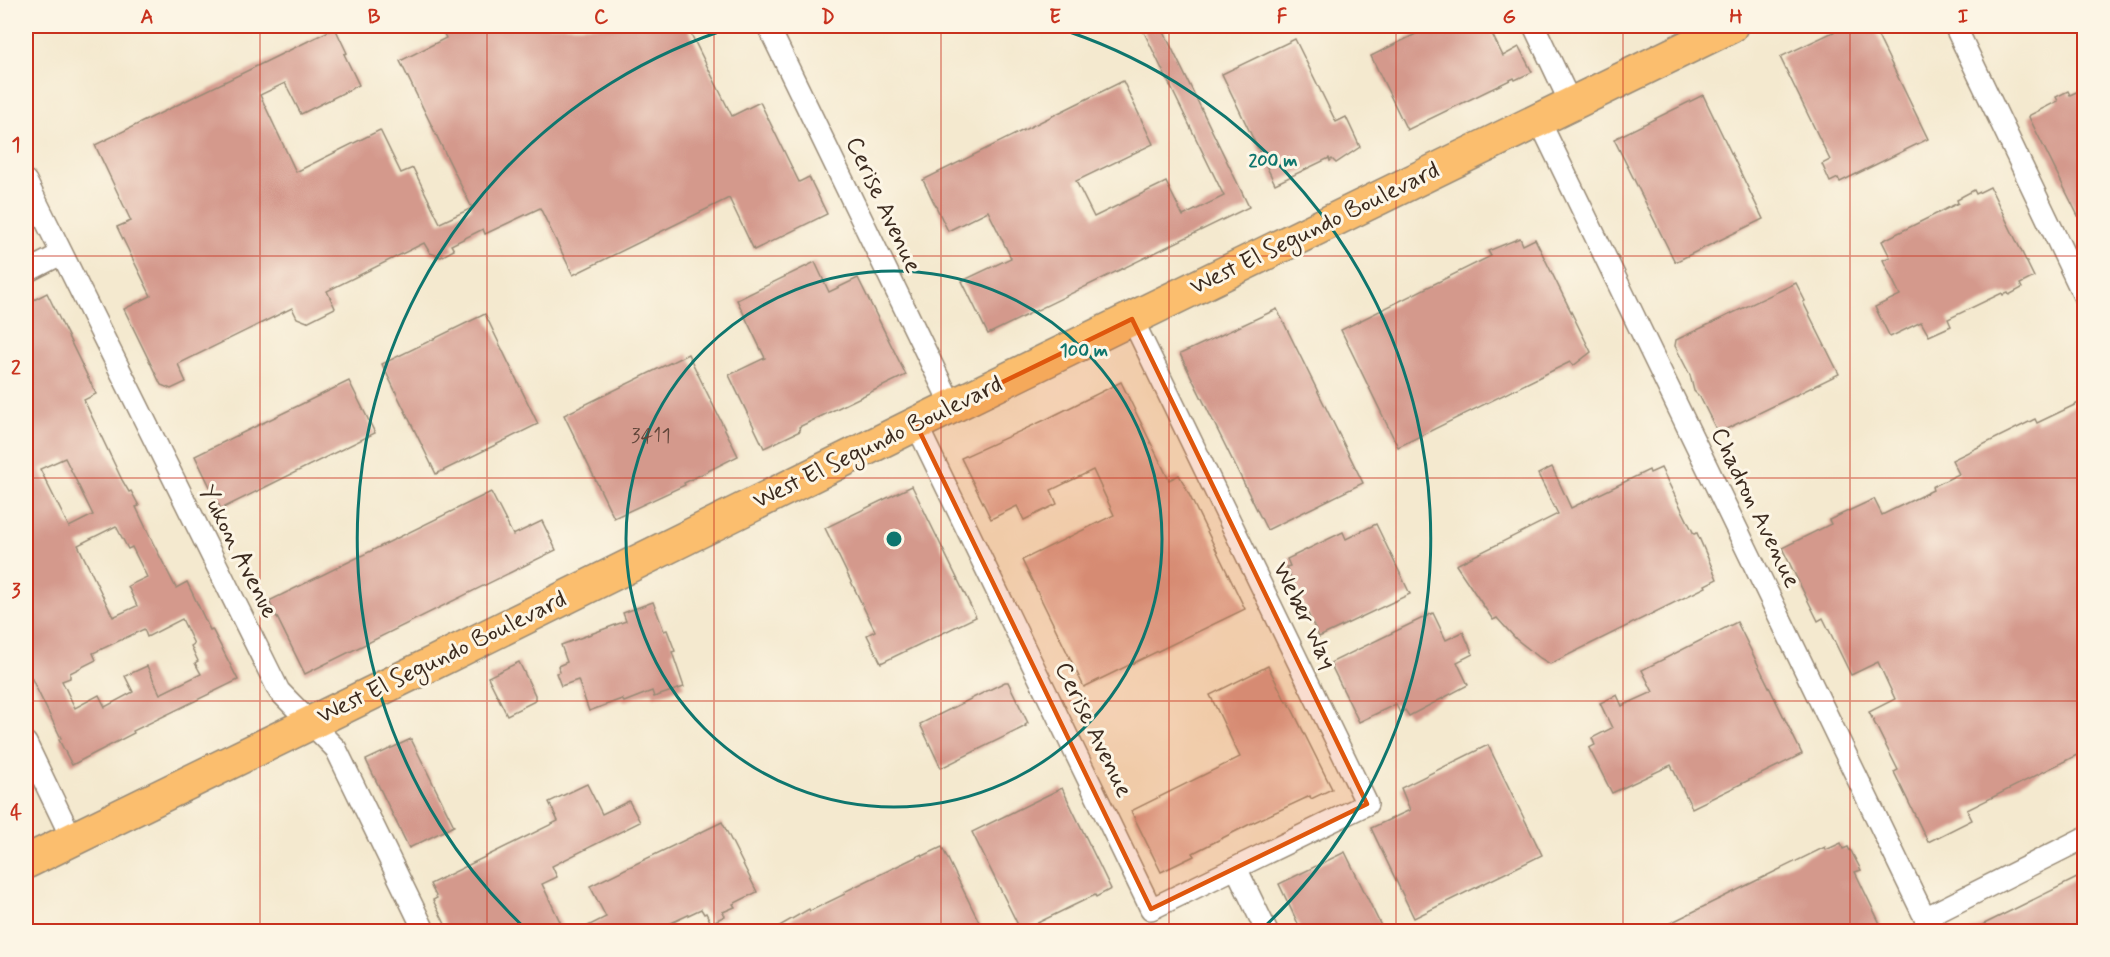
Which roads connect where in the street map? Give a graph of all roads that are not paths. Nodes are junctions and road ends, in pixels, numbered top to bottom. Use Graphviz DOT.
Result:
graph roads {
  1 [pos="768,26"];
  2 [pos="1534,26"];
  3 [pos="1731,26"];
  4 [pos="1955,26"];
  5 [pos="1571,104"];
  6 [pos="1539,120"];
  7 [pos="26,181"];
  8 [pos="61,254"];
  9 [pos="26,272"];
  10 [pos="2085,296"];
  11 [pos="1132,319"];
  12 [pos="952,406"];
  13 [pos="916,424"];
  14 [pos="310,723"];
  15 [pos="26,743"];
  16 [pos="2085,838"];
  17 [pos="72,839"];
  18 [pos="26,862"];
  19 [pos="1236,868"];
  20 [pos="424,932"];
  21 [pos="1268,932"];
  1 -- 12 [label="street, Cerise Avenue"];
  2 -- 5 [label="street"];
  3 -- 5 [label="main road, West El Segundo Boulevard"];
  4 -- 10 [label="street"];
  5 -- 6 [label="main road, West El Segundo Boulevard"];
  6 -- 11 [label="main road, West El Segundo Boulevard"];
  6 -- 16 [label="street, Chadron Avenue"];
  7 -- 8 [label="street, Yukon Avenue"];
  8 -- 9 [label="street"];
  8 -- 14 [label="street, Yukon Avenue"];
  11 -- 12 [label="main road, West El Segundo Boulevard"];
  11 -- 19 [label="street, Weber Way"];
  12 -- 13 [label="main road, West El Segundo Boulevard"];
  13 -- 14 [label="main road, West El Segundo Boulevard"];
  13 -- 19 [label="street, Cerise Avenue"];
  14 -- 17 [label="main road, West El Segundo Boulevard"];
  14 -- 20 [label="street, Yukon Avenue"];
  15 -- 17 [label="street"];
  17 -- 18 [label="main road, West El Segundo Boulevard"];
  19 -- 21 [label="street"];
}
